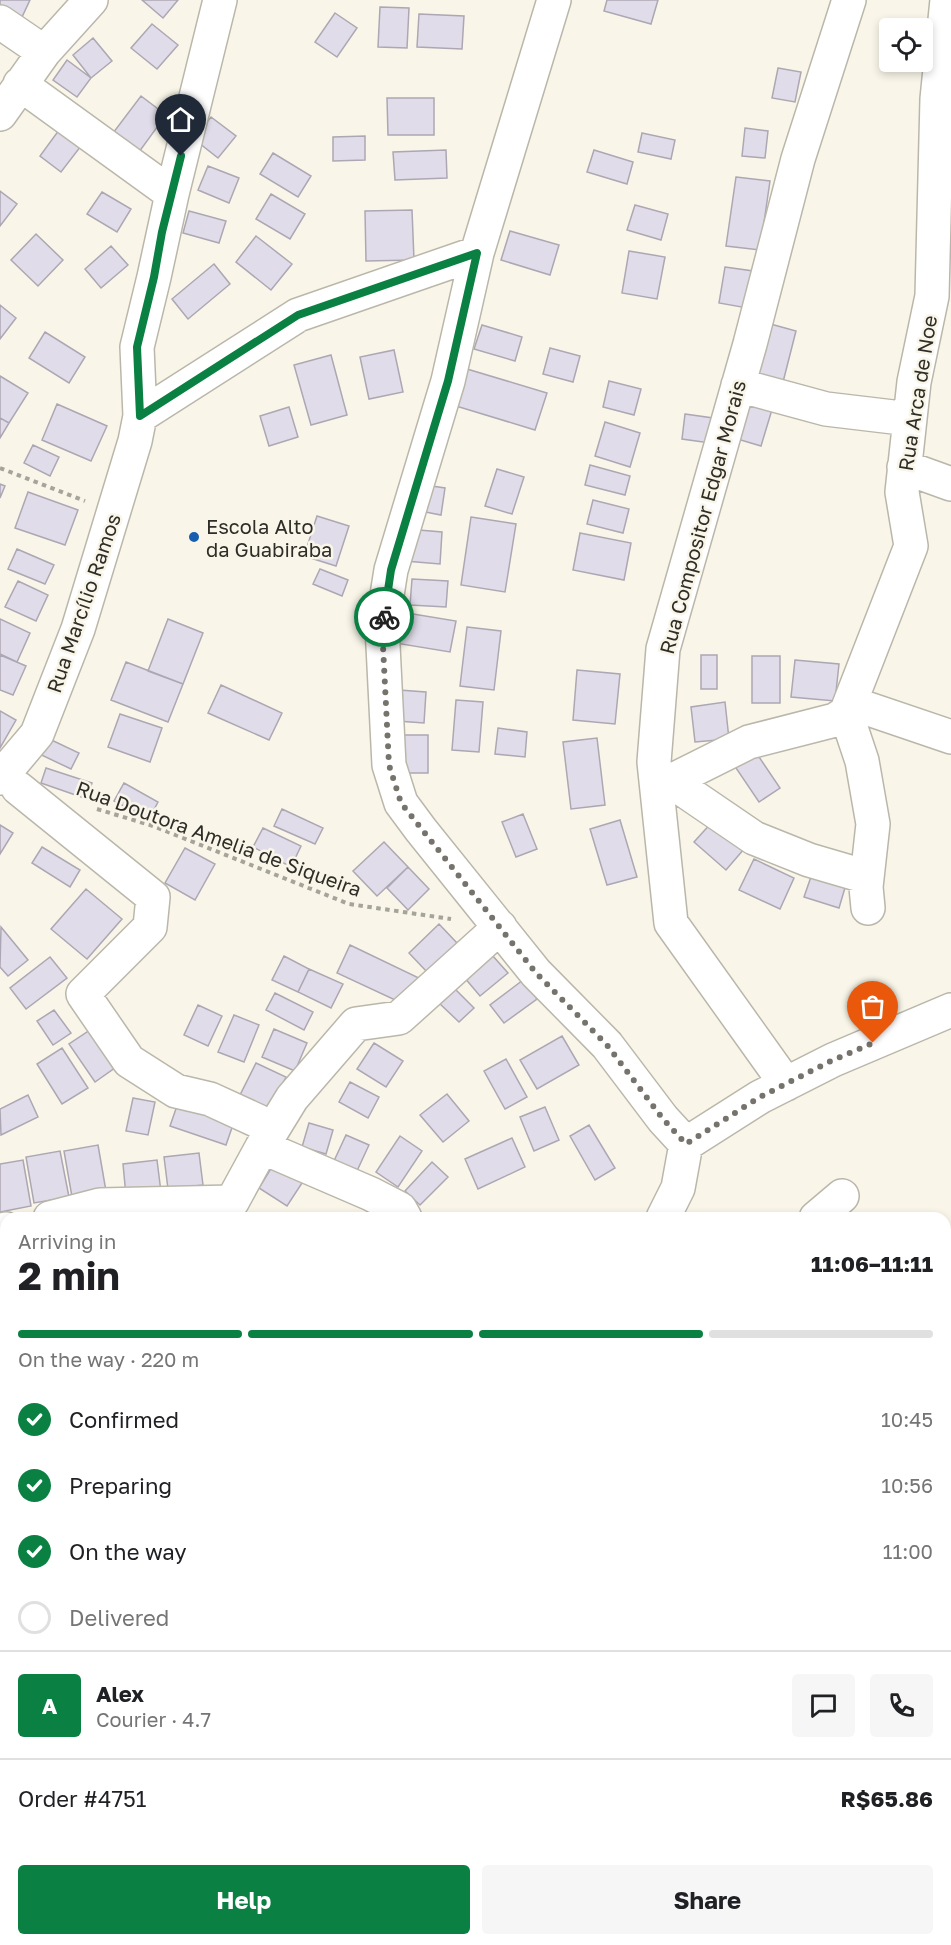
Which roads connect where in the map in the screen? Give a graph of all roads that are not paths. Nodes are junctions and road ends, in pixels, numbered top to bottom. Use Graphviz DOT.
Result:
graph roads {
  1 [pos="91,0"];
  2 [pos="220,0"];
  3 [pos="554,0"];
  4 [pos="849,0"];
  5 [pos="947,0"];
  6 [pos="0,22"];
  7 [pos="44,52"];
  8 [pos="20,84"];
  9 [pos="0,114"];
  10 [pos="171,194"];
  11 [pos="943,195"];
  12 [pos="477,253"];
  13 [pos="738,385"];
  14 [pos="140,416"];
  15 [pos="910,419"];
  16 [pos="903,479"];
  17 [pos="951,484"];
  18 [pos="849,708"];
  19 [pos="951,737"];
  20 [pos="9,783"];
  21 [pos="663,784"];
  22 [pos="500,927"];
  23 [pos="951,1010"];
  24 [pos="786,1084"];
  25 [pos="268,1138"];
  26 [pos="686,1144"];
  27 [pos="842,1196"];
  28 [pos="73,1212"];
  29 [pos="402,1212"];
  30 [pos="671,1212"];
  31 [pos="823,1212"];
  1 -- 7 [label="street"];
  2 -- 10 [label="street, Rua Marcílio Ramos"];
  3 -- 12 [label="street"];
  4 -- 13 [label="street, Rua Compositor Edgar Morais"];
  5 -- 11 [label="street, Rua Arca de Noe"];
  6 -- 7 [label="street"];
  7 -- 8 [label="street"];
  8 -- 9 [label="street"];
  8 -- 10 [label="street"];
  10 -- 14 [label="street, Rua Marcílio Ramos"];
  11 -- 15 [label="street, Rua Arca de Noe"];
  12 -- 14 [label="street"];
  12 -- 22 [label="street"];
  13 -- 15 [label="street"];
  13 -- 21 [label="street, Rua Compositor Edgar Morais"];
  14 -- 20 [label="street, Rua Marcílio Ramos"];
  15 -- 16 [label="street, Rua Arca de Noe"];
  16 -- 17 [label="street"];
  16 -- 18 [label="street, Rua Arca de Noe"];
  18 -- 19 [label="street"];
  18 -- 21 [label="street"];
  18 -- 21 [label="street"];
  20 -- 25 [label="street"];
  21 -- 24 [label="street, Rua Compositor Edgar Morais"];
  22 -- 25 [label="street"];
  22 -- 26 [label="street"];
  23 -- 24 [label="street"];
  24 -- 26 [label="street"];
  25 -- 28 [label="street"];
  25 -- 29 [label="street"];
  26 -- 30 [label="street"];
  27 -- 31 [label="street"];
}
